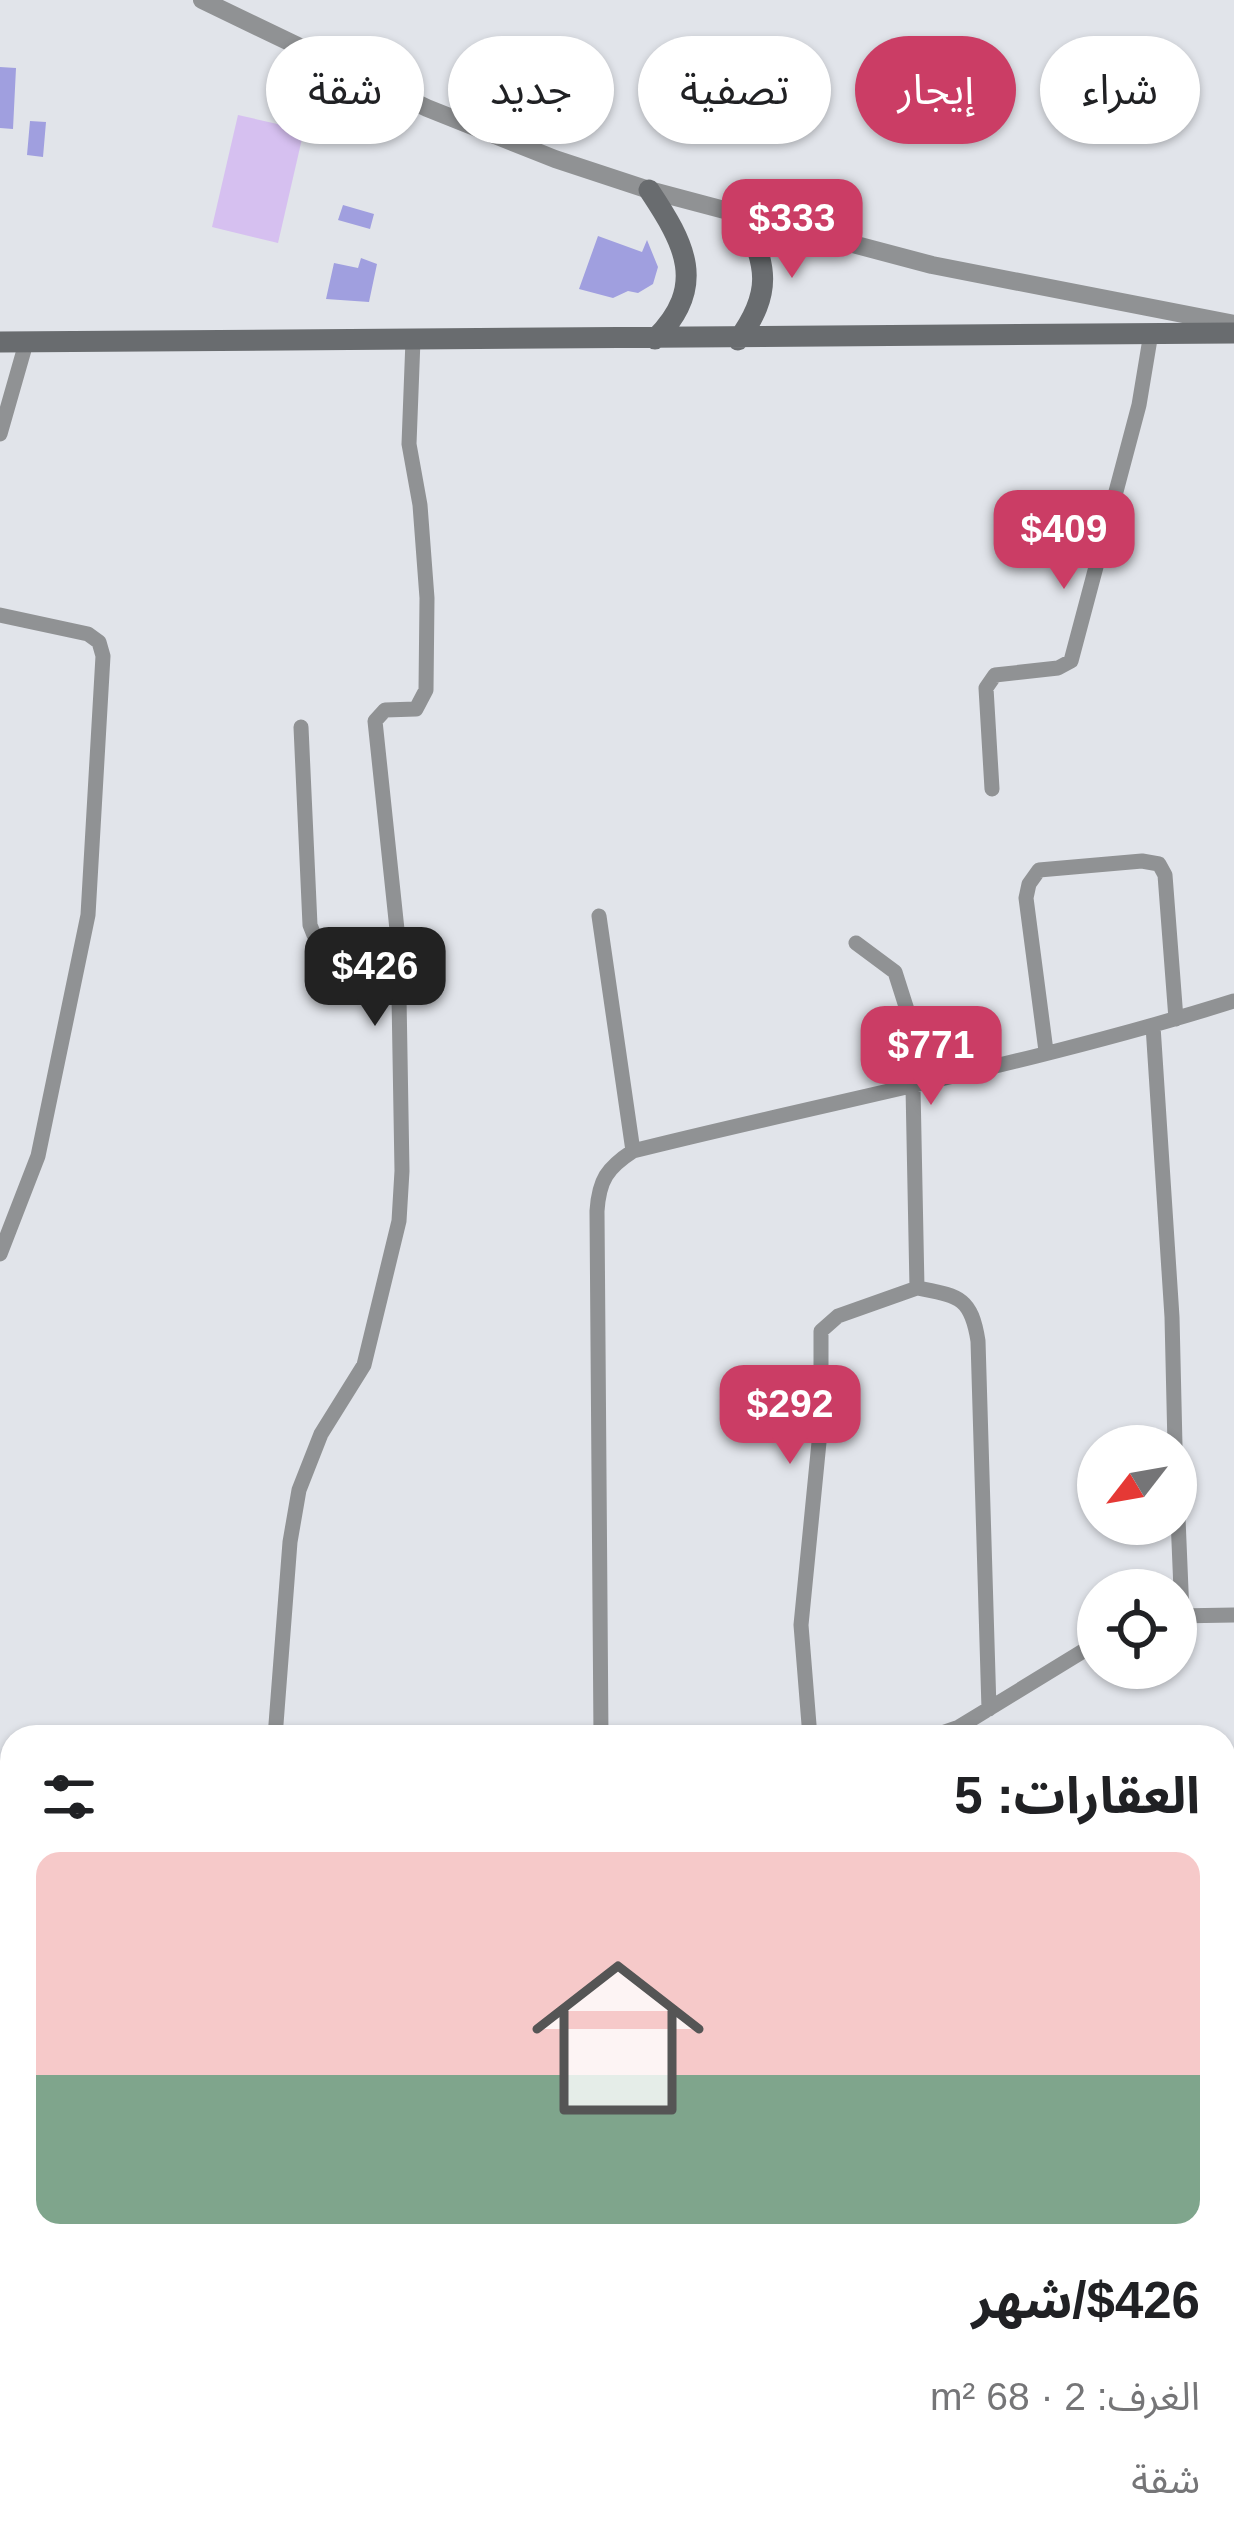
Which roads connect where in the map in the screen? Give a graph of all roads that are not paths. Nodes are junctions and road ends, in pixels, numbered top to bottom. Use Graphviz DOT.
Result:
graph roads {
  1 [pos="202,0"];
  2 [pos="649,190"];
  3 [pos="743,215"];
  4 [pos="1234,324"];
  5 [pos="1151,333"];
  6 [pos="1234,333"];
  7 [pos="655,339"];
  8 [pos="413,340"];
  9 [pos="738,340"];
  10 [pos="0,342"];
  11 [pos="26,343"];
  12 [pos="0,434"];
  13 [pos="0,615"];
  14 [pos="301,728"];
  15 [pos="992,789"];
  16 [pos="599,916"];
  17 [pos="398,939"];
  18 [pos="856,943"];
  19 [pos="1234,1001"];
  20 [pos="1176,1019"];
  21 [pos="1153,1026"];
  22 [pos="1046,1051"];
  23 [pos="922,1084"];
  24 [pos="633,1151"];
  25 [pos="0,1254"];
  26 [pos="917,1288"];
  27 [pos="1175,1425"];
  28 [pos="1197,1615"];
  29 [pos="1234,1615"];
  30 [pos="1077,1655"];
  31 [pos="989,1709"];
  32 [pos="276,1725"];
  33 [pos="601,1725"];
  34 [pos="809,1725"];
  35 [pos="960,1725"];
  1 -- 2 [label="street"];
  2 -- 3 [label="street"];
  2 -- 7 [label="main road"];
  3 -- 4 [label="street"];
  3 -- 9 [label="main road"];
  5 -- 6 [label="main road"];
  5 -- 9 [label="main road"];
  5 -- 15 [label="street"];
  7 -- 8 [label="main road"];
  7 -- 9 [label="main road"];
  8 -- 11 [label="main road"];
  8 -- 17 [label="street"];
  10 -- 11 [label="main road"];
  11 -- 12 [label="street"];
  13 -- 25 [label="street"];
  14 -- 17 [label="street"];
  16 -- 24 [label="street"];
  17 -- 32 [label="street"];
  18 -- 23 [label="street"];
  19 -- 20 [label="street"];
  20 -- 21 [label="street"];
  20 -- 22 [label="street"];
  21 -- 22 [label="street"];
  21 -- 27 [label="street"];
  22 -- 23 [label="street"];
  23 -- 24 [label="street"];
  23 -- 26 [label="street"];
  24 -- 33 [label="street"];
  26 -- 31 [label="street"];
  26 -- 34 [label="street"];
  28 -- 29 [label="street"];
  30 -- 31 [label="street"];
  31 -- 35 [label="street"];
}
